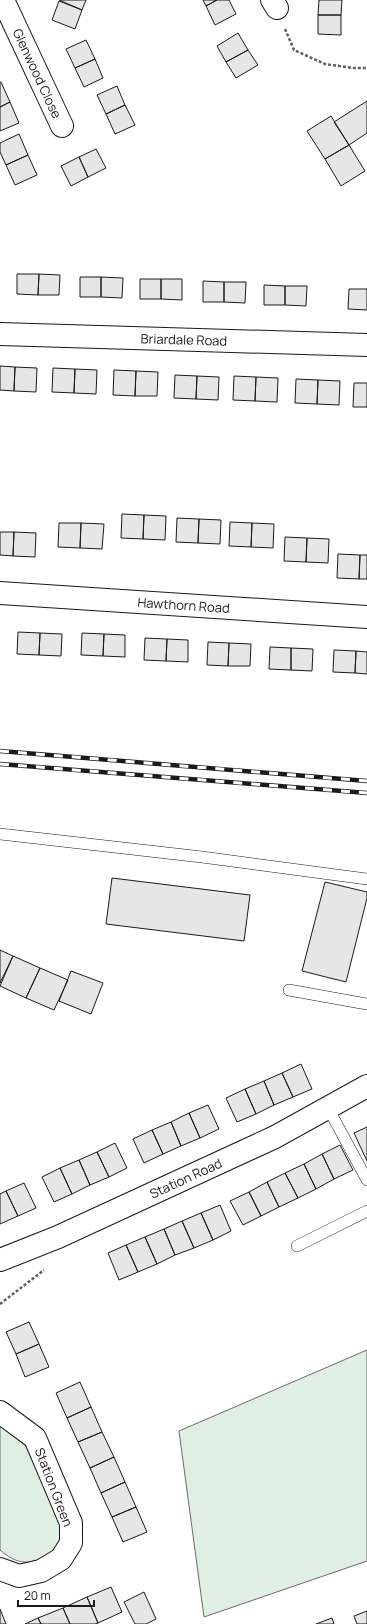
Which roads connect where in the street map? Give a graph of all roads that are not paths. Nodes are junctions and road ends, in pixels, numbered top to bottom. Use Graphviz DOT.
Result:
graph roads {
  1 [pos="3,0"];
  2 [pos="62,126"];
  3 [pos="0,334"];
  4 [pos="367,345"];
  5 [pos="0,593"];
  6 [pos="367,617"];
  7 [pos="0,834"];
  8 [pos="367,879"];
  9 [pos="289,990"];
  10 [pos="367,1004"];
  11 [pos="367,1086"];
  12 [pos="328,1108"];
  13 [pos="367,1180"];
  14 [pos="367,1211"];
  15 [pos="297,1246"];
  16 [pos="0,1260"];
  17 [pos="0,1412"];
  18 [pos="0,1569"];
  1 -- 2 [label="street, Glenwood Close"];
  3 -- 4 [label="street, Briardale Road"];
  5 -- 6 [label="street, Hawthorn Road"];
  7 -- 8 [label="lane"];
  9 -- 10 [label="lane"];
  11 -- 12 [label="street, Station Road"];
  12 -- 13 [label="lane"];
  12 -- 16 [label="street, Station Road"];
  14 -- 15 [label="lane"];
  17 -- 18 [label="street, Station Green"];
}
